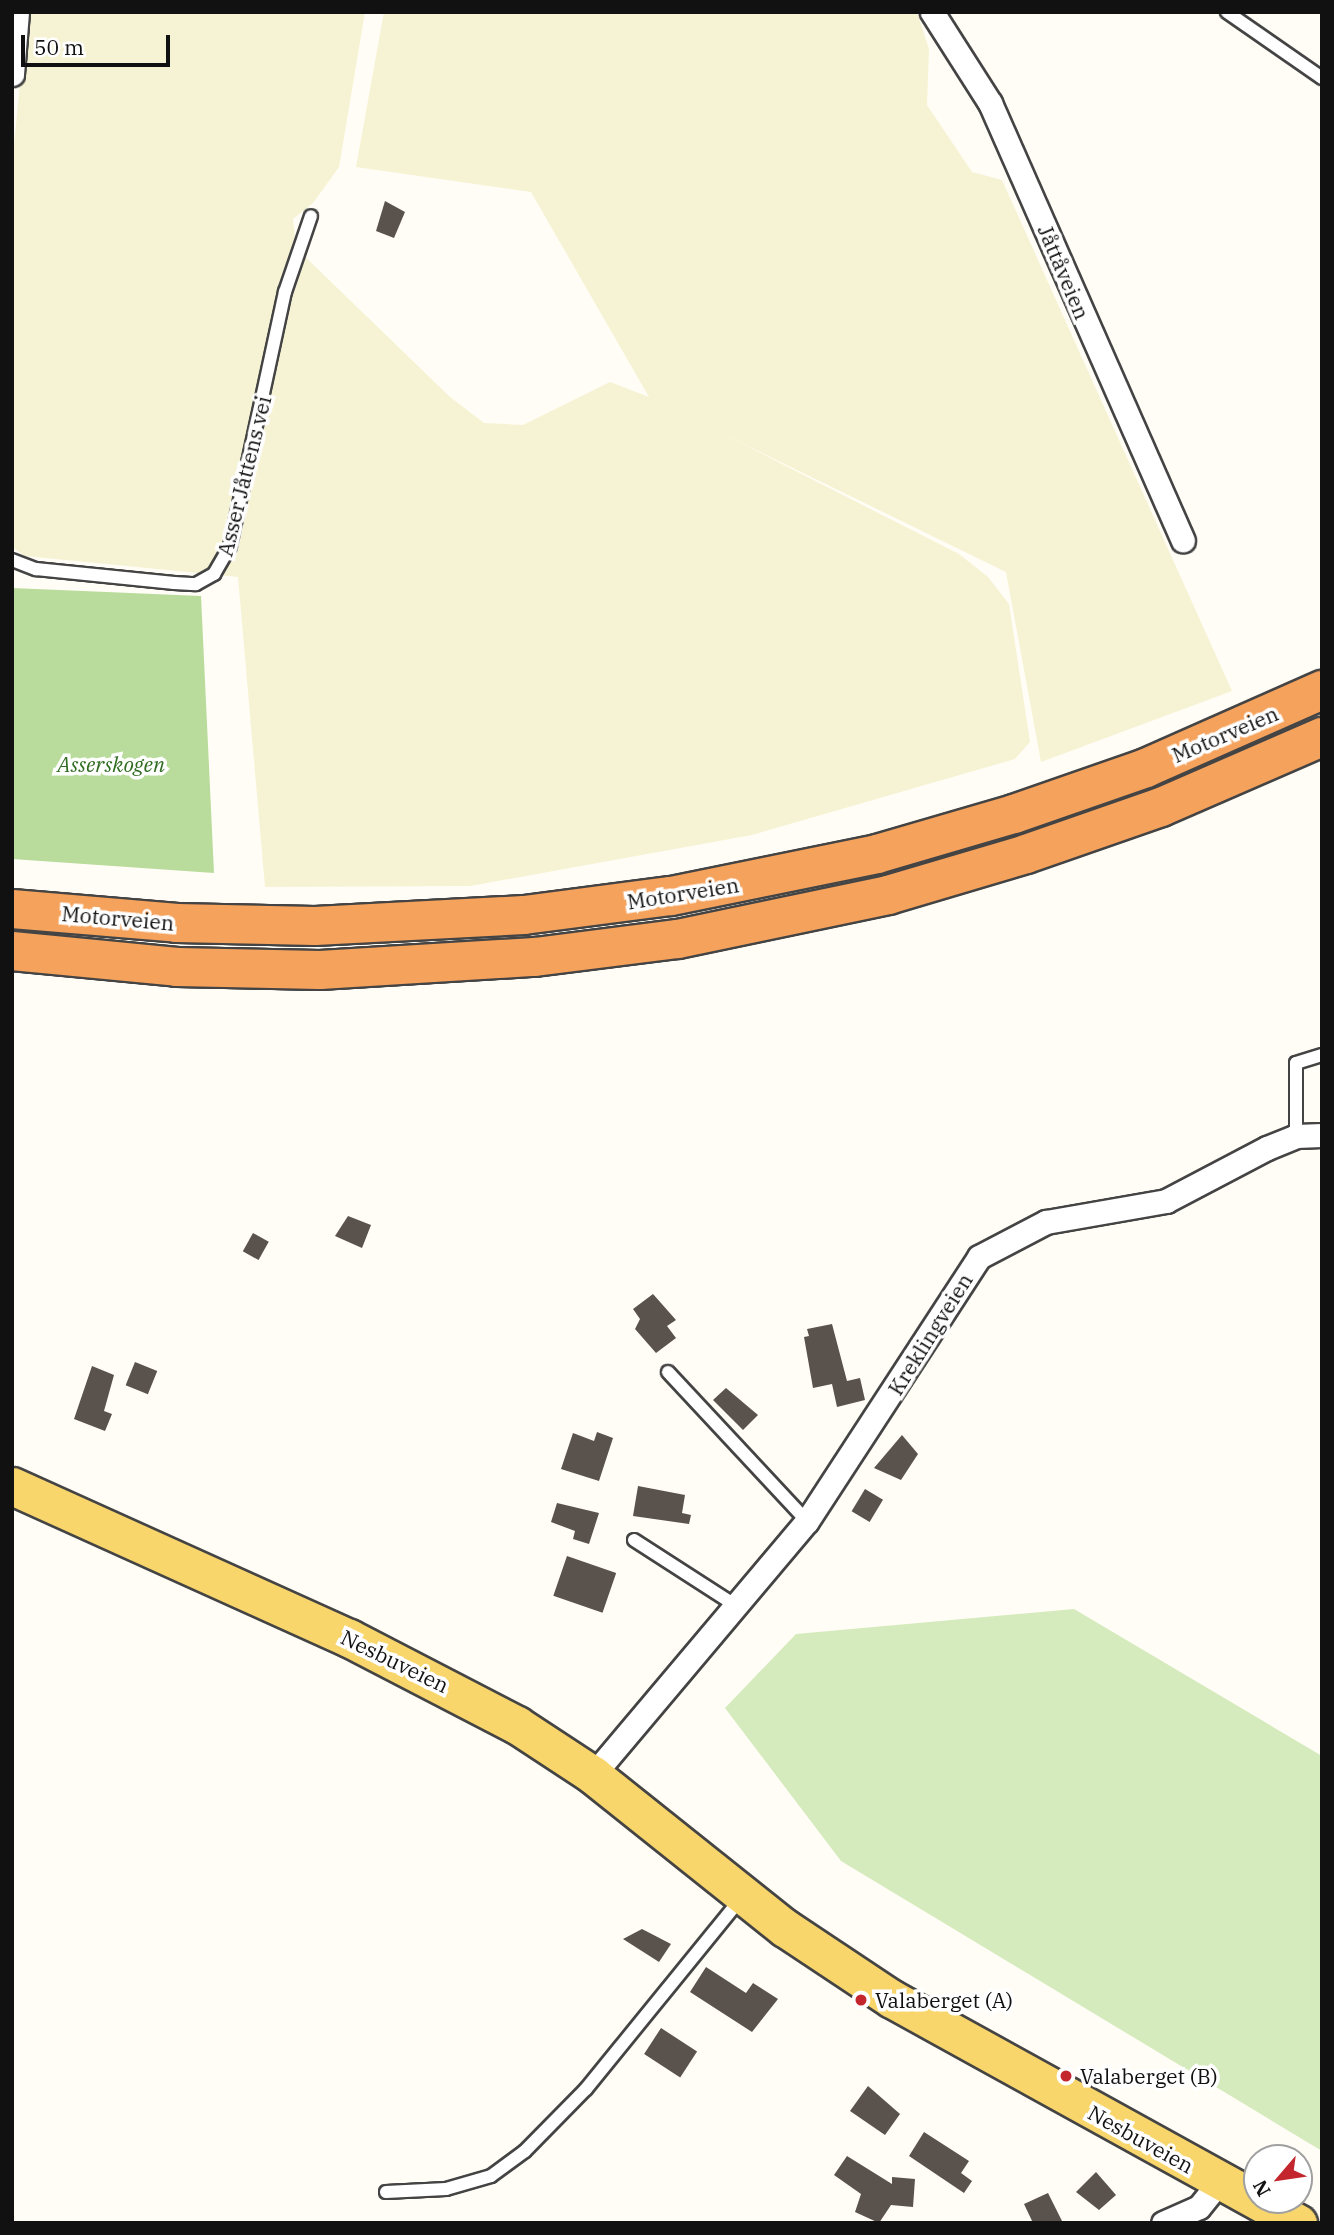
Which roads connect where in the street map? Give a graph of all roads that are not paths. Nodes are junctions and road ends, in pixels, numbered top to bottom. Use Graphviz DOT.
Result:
graph roads {
  1 [pos="17,12"];
  2 [pos="932,12"];
  3 [pos="1227,12"];
  4 [pos="12,74"];
  5 [pos="1322,78"];
  6 [pos="311,216"];
  7 [pos="1183,540"];
  8 [pos="12,561"];
  9 [pos="1322,690"];
  10 [pos="1322,737"];
  11 [pos="12,909"];
  12 [pos="12,951"];
  13 [pos="1322,1055"];
  14 [pos="1322,1135"];
  15 [pos="1296,1136"];
  16 [pos="668,1372"];
  17 [pos="12,1486"];
  18 [pos="807,1521"];
  19 [pos="634,1540"];
  20 [pos="735,1605"];
  21 [pos="593,1775"];
  22 [pos="743,1895"];
  23 [pos="1219,2182"];
  24 [pos="386,2192"];
  25 [pos="1163,2223"];
  26 [pos="1297,2223"];
  1 -- 4 [label="street"];
  2 -- 7 [label="street, Jåttåveien"];
  3 -- 5 [label="lane"];
  6 -- 8 [label="lane, Asser Jåttens vei"];
  9 -- 11 [label="highway, Motorveien"];
  10 -- 12 [label="highway, Motorveien"];
  13 -- 15 [label="lane"];
  14 -- 15 [label="street, Kreklingveien"];
  15 -- 18 [label="street, Kreklingveien"];
  16 -- 18 [label="lane"];
  17 -- 21 [label="main road, Nesbuveien"];
  18 -- 20 [label="street, Kreklingveien"];
  19 -- 20 [label="lane"];
  20 -- 21 [label="street, Kreklingveien"];
  21 -- 22 [label="main road, Nesbuveien"];
  22 -- 23 [label="main road, Nesbuveien"];
  22 -- 24 [label="lane"];
  23 -- 25 [label="street, Nesbuveien"];
  23 -- 26 [label="main road, Nesbuveien"];
}
